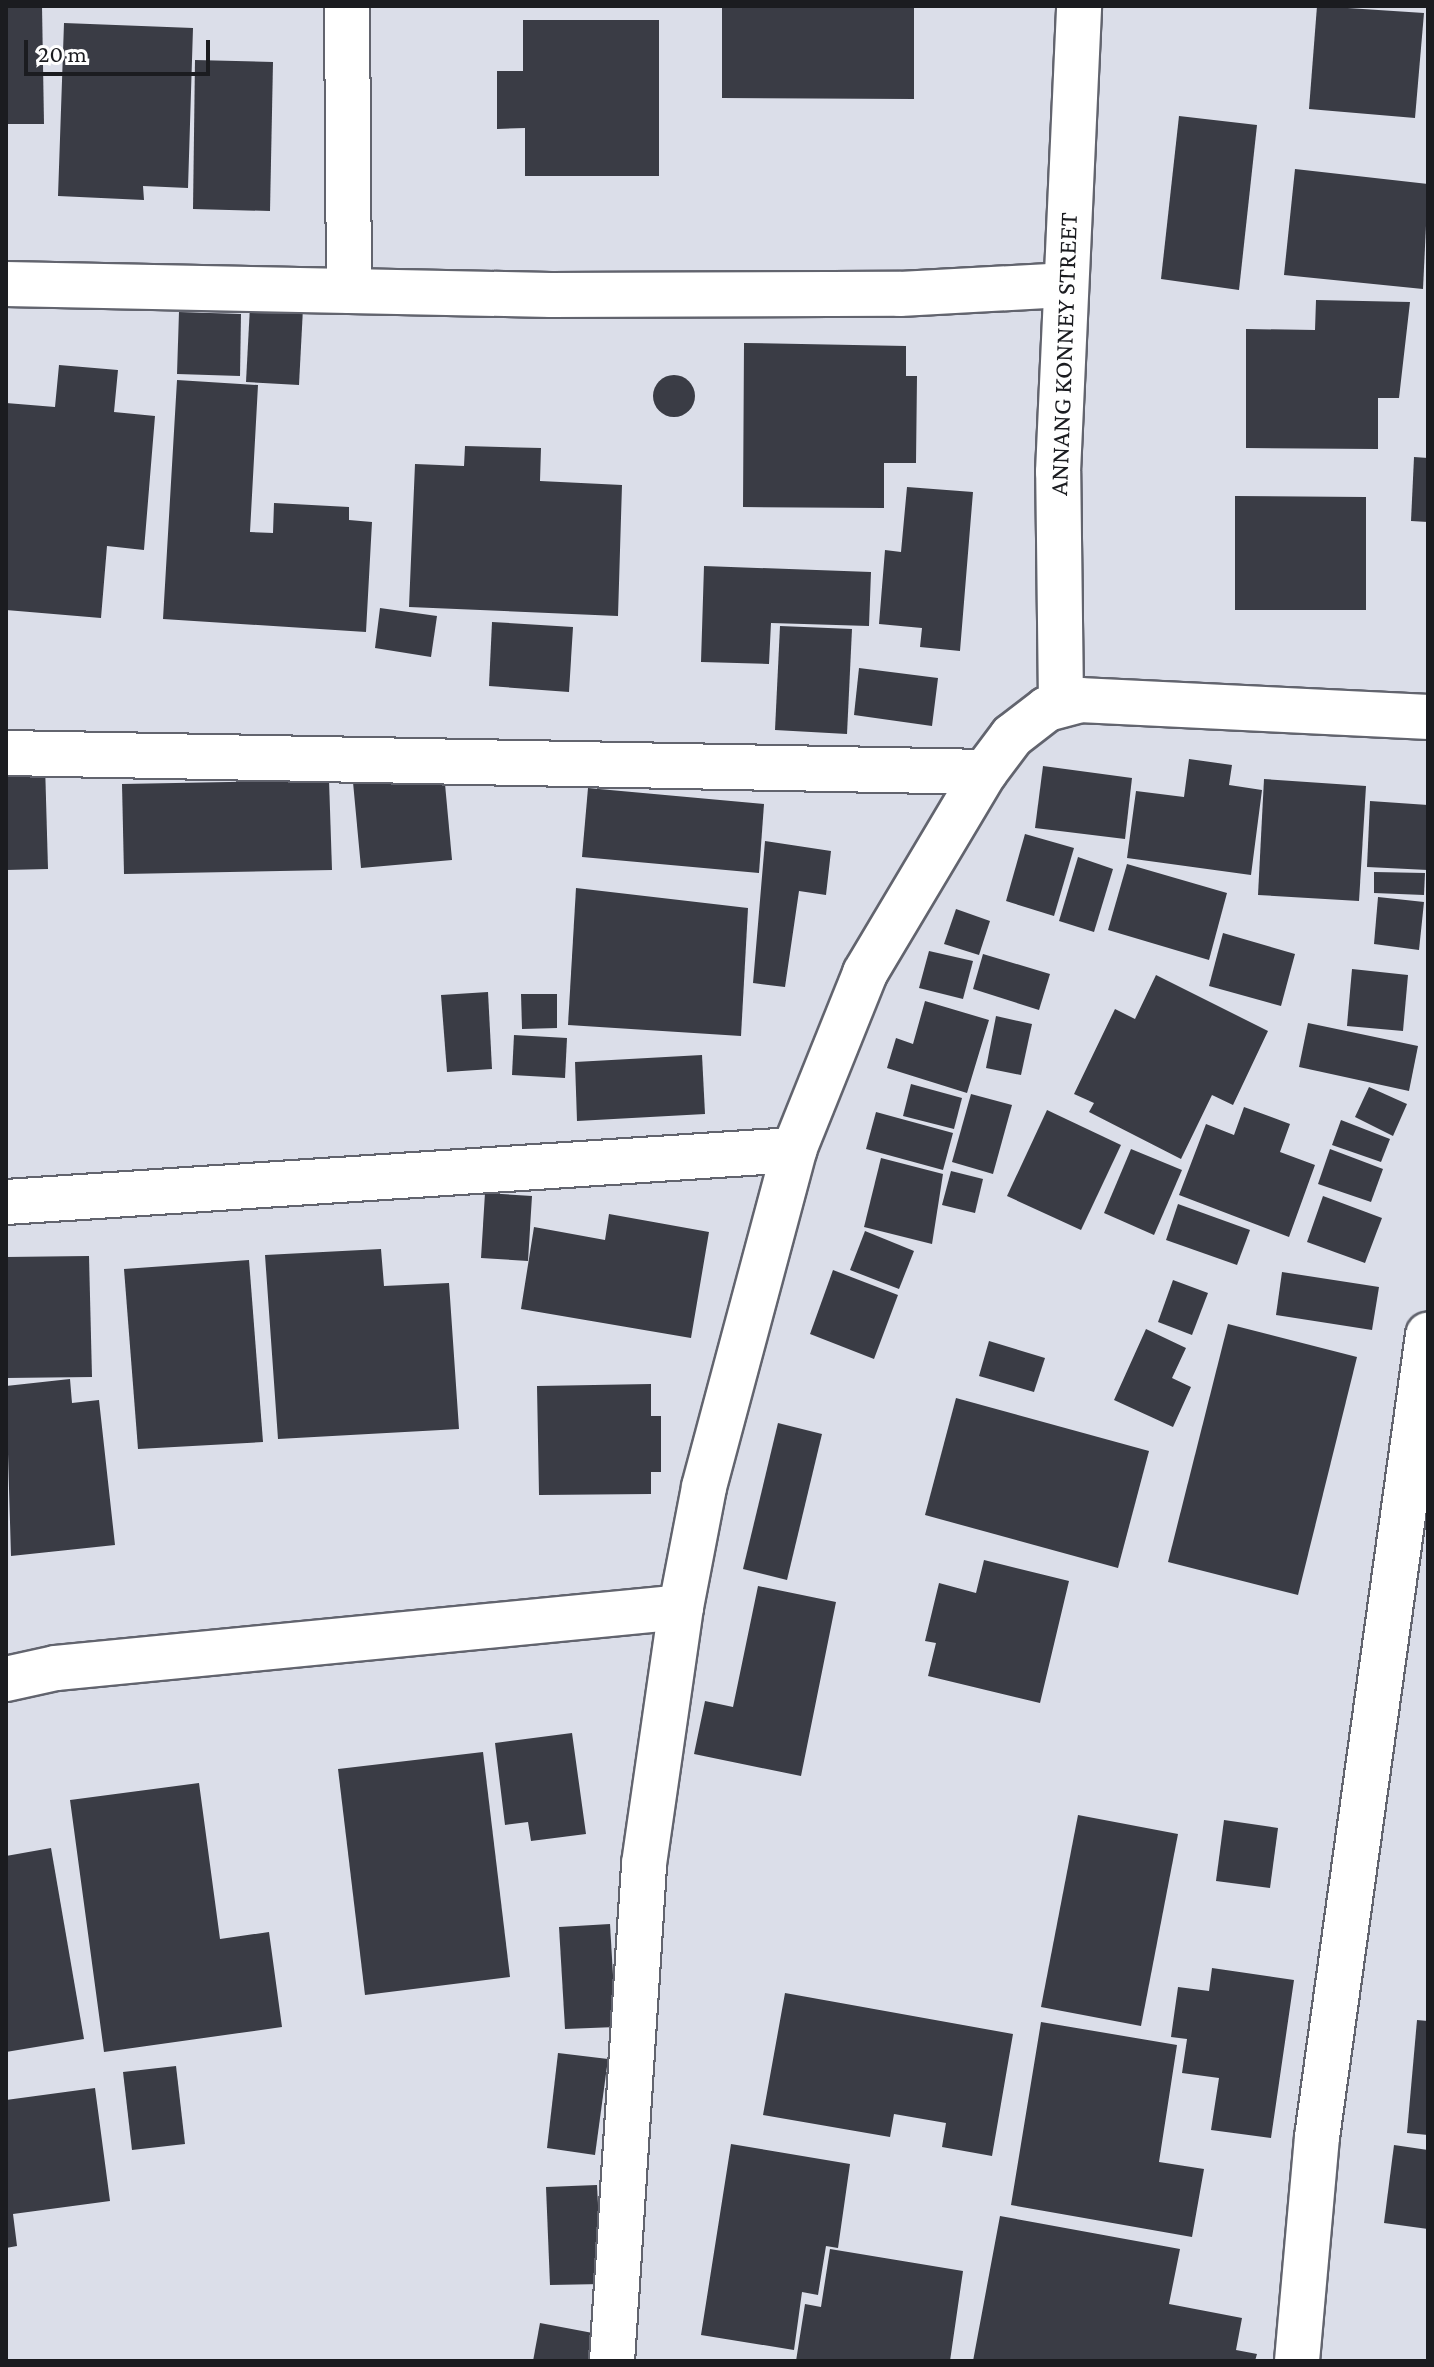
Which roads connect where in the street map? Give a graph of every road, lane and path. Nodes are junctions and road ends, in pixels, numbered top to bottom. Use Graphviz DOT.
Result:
graph roads {
  1 [pos="347,6"];
  2 [pos="1079,6"];
  3 [pos="6,284"];
  4 [pos="1064,285"];
  5 [pos="349,291"];
  6 [pos="1061,702"];
  7 [pos="1428,717"];
  8 [pos="6,753"];
  9 [pos="985,772"];
  10 [pos="794,1150"];
  11 [pos="6,1202"];
  12 [pos="1428,1335"];
  13 [pos="681,1607"];
  14 [pos="6,1679"];
  15 [pos="612,2361"];
  16 [pos="1297,2361"];
  1 -- 5 [label="street"];
  2 -- 4 [label="street, ANNANG KONNEY STREET"];
  3 -- 5 [label="street"];
  4 -- 5 [label="street"];
  4 -- 6 [label="street, ANNANG KONNEY STREET"];
  6 -- 7 [label="street"];
  6 -- 9 [label="street"];
  8 -- 9 [label="street"];
  9 -- 10 [label="street"];
  10 -- 11 [label="street"];
  10 -- 13 [label="street"];
  12 -- 16 [label="street"];
  13 -- 14 [label="street"];
  13 -- 15 [label="street"];
}
